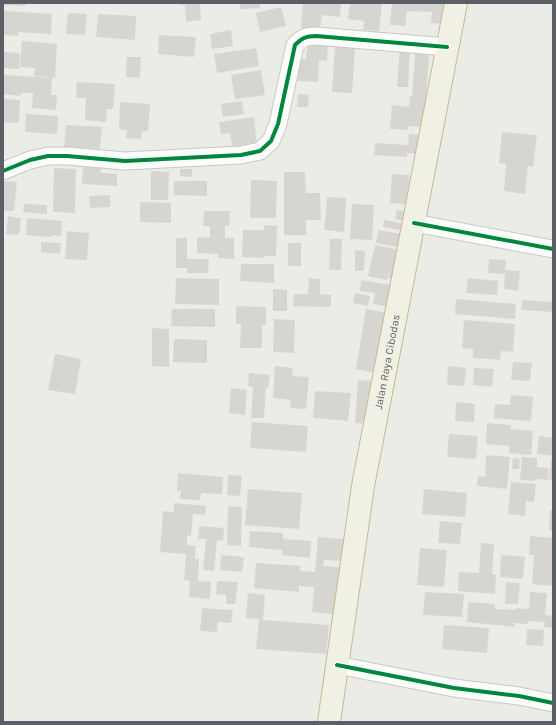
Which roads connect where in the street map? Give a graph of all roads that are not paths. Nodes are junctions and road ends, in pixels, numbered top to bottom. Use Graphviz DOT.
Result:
graph roads {
  1 [pos="456,3"];
  2 [pos="447,47"];
  3 [pos="3,171"];
  4 [pos="414,223"];
  5 [pos="553,249"];
  6 [pos="337,665"];
  7 [pos="553,702"];
  8 [pos="329,722"];
  1 -- 2 [label="highway, Jalan Raya Cibodas"];
  2 -- 3 [label="street"];
  2 -- 4 [label="highway, Jalan Raya Cibodas"];
  4 -- 5 [label="street"];
  4 -- 6 [label="highway, Jalan Raya Cibodas"];
  6 -- 7 [label="street"];
  6 -- 8 [label="highway, Jalan Raya Cibodas"];
}
